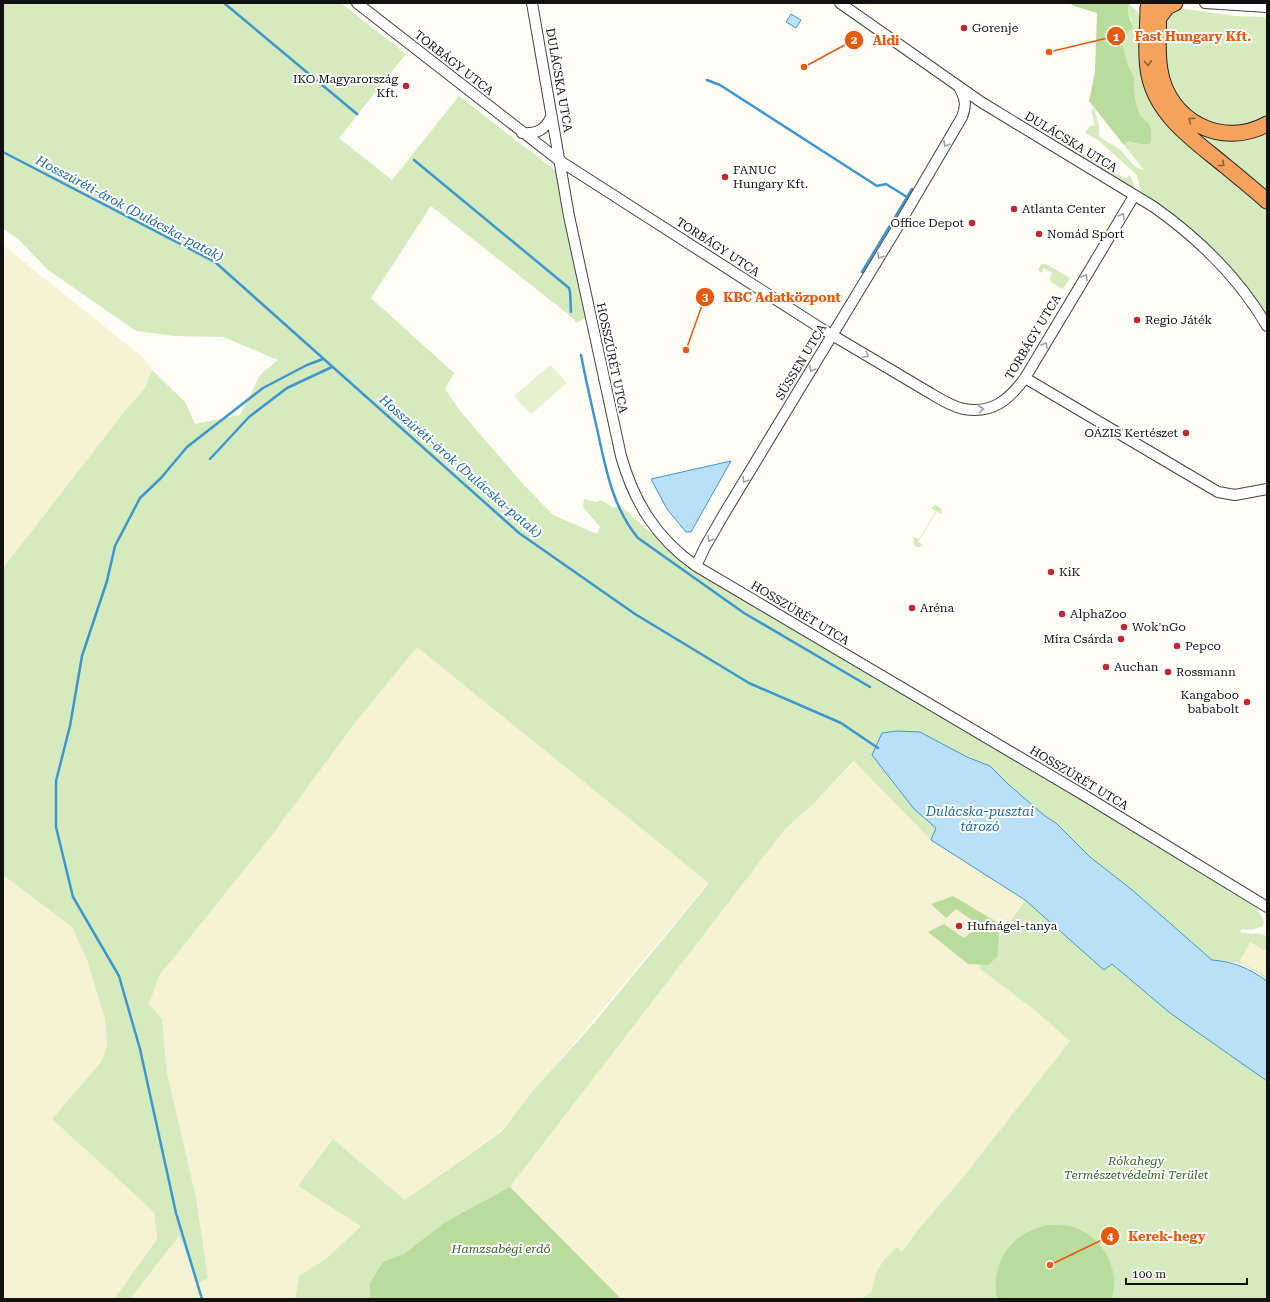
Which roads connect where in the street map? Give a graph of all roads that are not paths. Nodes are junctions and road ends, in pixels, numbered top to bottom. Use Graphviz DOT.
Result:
graph roads {
  1 [pos="357,3"];
  2 [pos="532,3"];
  3 [pos="1136,3"];
  4 [pos="1149,3"];
  5 [pos="1158,3"];
  6 [pos="1175,3"];
  7 [pos="1205,3"];
  8 [pos="843,5"];
  9 [pos="1267,7"];
  10 [pos="1153,22"];
  11 [pos="959,87"];
  12 [pos="551,117"];
  13 [pos="1267,124"];
  14 [pos="522,133"];
  15 [pos="560,161"];
  16 [pos="1134,196"];
  17 [pos="1267,201"];
  18 [pos="1267,326"];
  19 [pos="832,335"];
  20 [pos="1025,378"];
  21 [pos="1267,489"];
  22 [pos="696,566"];
  23 [pos="1267,907"];
  1 -- 14 [label="street, TORBÁGY UTCA"];
  2 -- 12 [label="street, DULÁCSKA UTCA"];
  3 -- 10 [label="highway"];
  4 -- 10 [label="highway"];
  5 -- 10 [label="highway"];
  6 -- 10 [label="highway"];
  7 -- 9 [label="street"];
  8 -- 11 [label="street, DULÁCSKA UTCA"];
  13 -- 10 [label="highway, one-way"];
  10 -- 17 [label="highway, one-way"];
  11 -- 16 [label="street, DULÁCSKA UTCA"];
  11 -- 19 [label="street, SÜSSEN UTCA, one-way"];
  12 -- 14 [label="street"];
  12 -- 15 [label="street, DULÁCSKA UTCA"];
  14 -- 15 [label="street, TORBÁGY UTCA"];
  15 -- 19 [label="street, TORBÁGY UTCA"];
  15 -- 22 [label="street, HOSSZÚRÉT UTCA"];
  16 -- 18 [label="street, DULÁCSKA UTCA"];
  20 -- 16 [label="street, TORBÁGY UTCA, one-way"];
  19 -- 20 [label="street, TORBÁGY UTCA, one-way"];
  19 -- 22 [label="street, SÜSSEN UTCA, one-way"];
  20 -- 21 [label="street"];
  22 -- 23 [label="street, HOSSZÚRÉT UTCA"];
}
